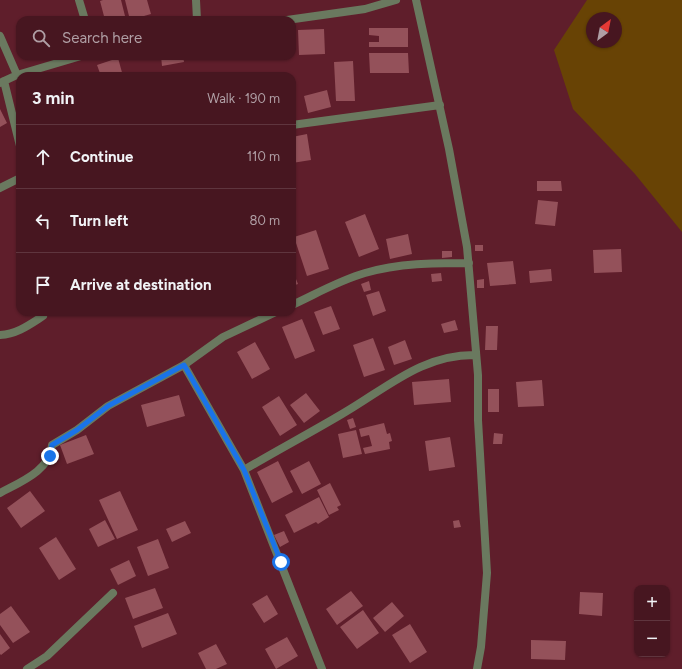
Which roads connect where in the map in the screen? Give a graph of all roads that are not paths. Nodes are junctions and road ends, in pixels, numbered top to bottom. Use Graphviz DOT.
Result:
graph roads {
  1 [pos="79,0"];
  2 [pos="196,0"];
  3 [pos="396,0"];
  4 [pos="416,0"];
  5 [pos="84,16"];
  6 [pos="197,16"];
  7 [pos="296,19"];
  8 [pos="0,36"];
  9 [pos="68,60"];
  10 [pos="27,72"];
  11 [pos="16,73"];
  12 [pos="16,75"];
  13 [pos="2,82"];
  14 [pos="440,105"];
  15 [pos="296,124"];
  16 [pos="16,132"];
  17 [pos="16,180"];
  18 [pos="0,188"];
  19 [pos="468,263"];
  20 [pos="296,303"];
  21 [pos="43,316"];
  22 [pos="268,316"];
  23 [pos="0,335"];
  24 [pos="476,355"];
  25 [pos="184,365"];
  26 [pos="244,470"];
  27 [pos="0,493"];
  28 [pos="113,594"];
  29 [pos="27,669"];
  30 [pos="322,669"];
  31 [pos="477,669"];
  1 -- 5 [label="street"];
  2 -- 6 [label="street"];
  3 -- 7 [label="street"];
  4 -- 14 [label="street"];
  8 -- 11 [label="street"];
  9 -- 10 [label="street"];
  12 -- 13 [label="street"];
  13 -- 16 [label="street"];
  14 -- 15 [label="street"];
  14 -- 19 [label="street"];
  17 -- 18 [label="street"];
  19 -- 20 [label="street"];
  19 -- 24 [label="street"];
  21 -- 23 [label="street"];
  22 -- 25 [label="street"];
  24 -- 26 [label="street"];
  24 -- 31 [label="street"];
  25 -- 26 [label="street"];
  25 -- 27 [label="street"];
  26 -- 30 [label="street"];
  28 -- 29 [label="street"];
}
